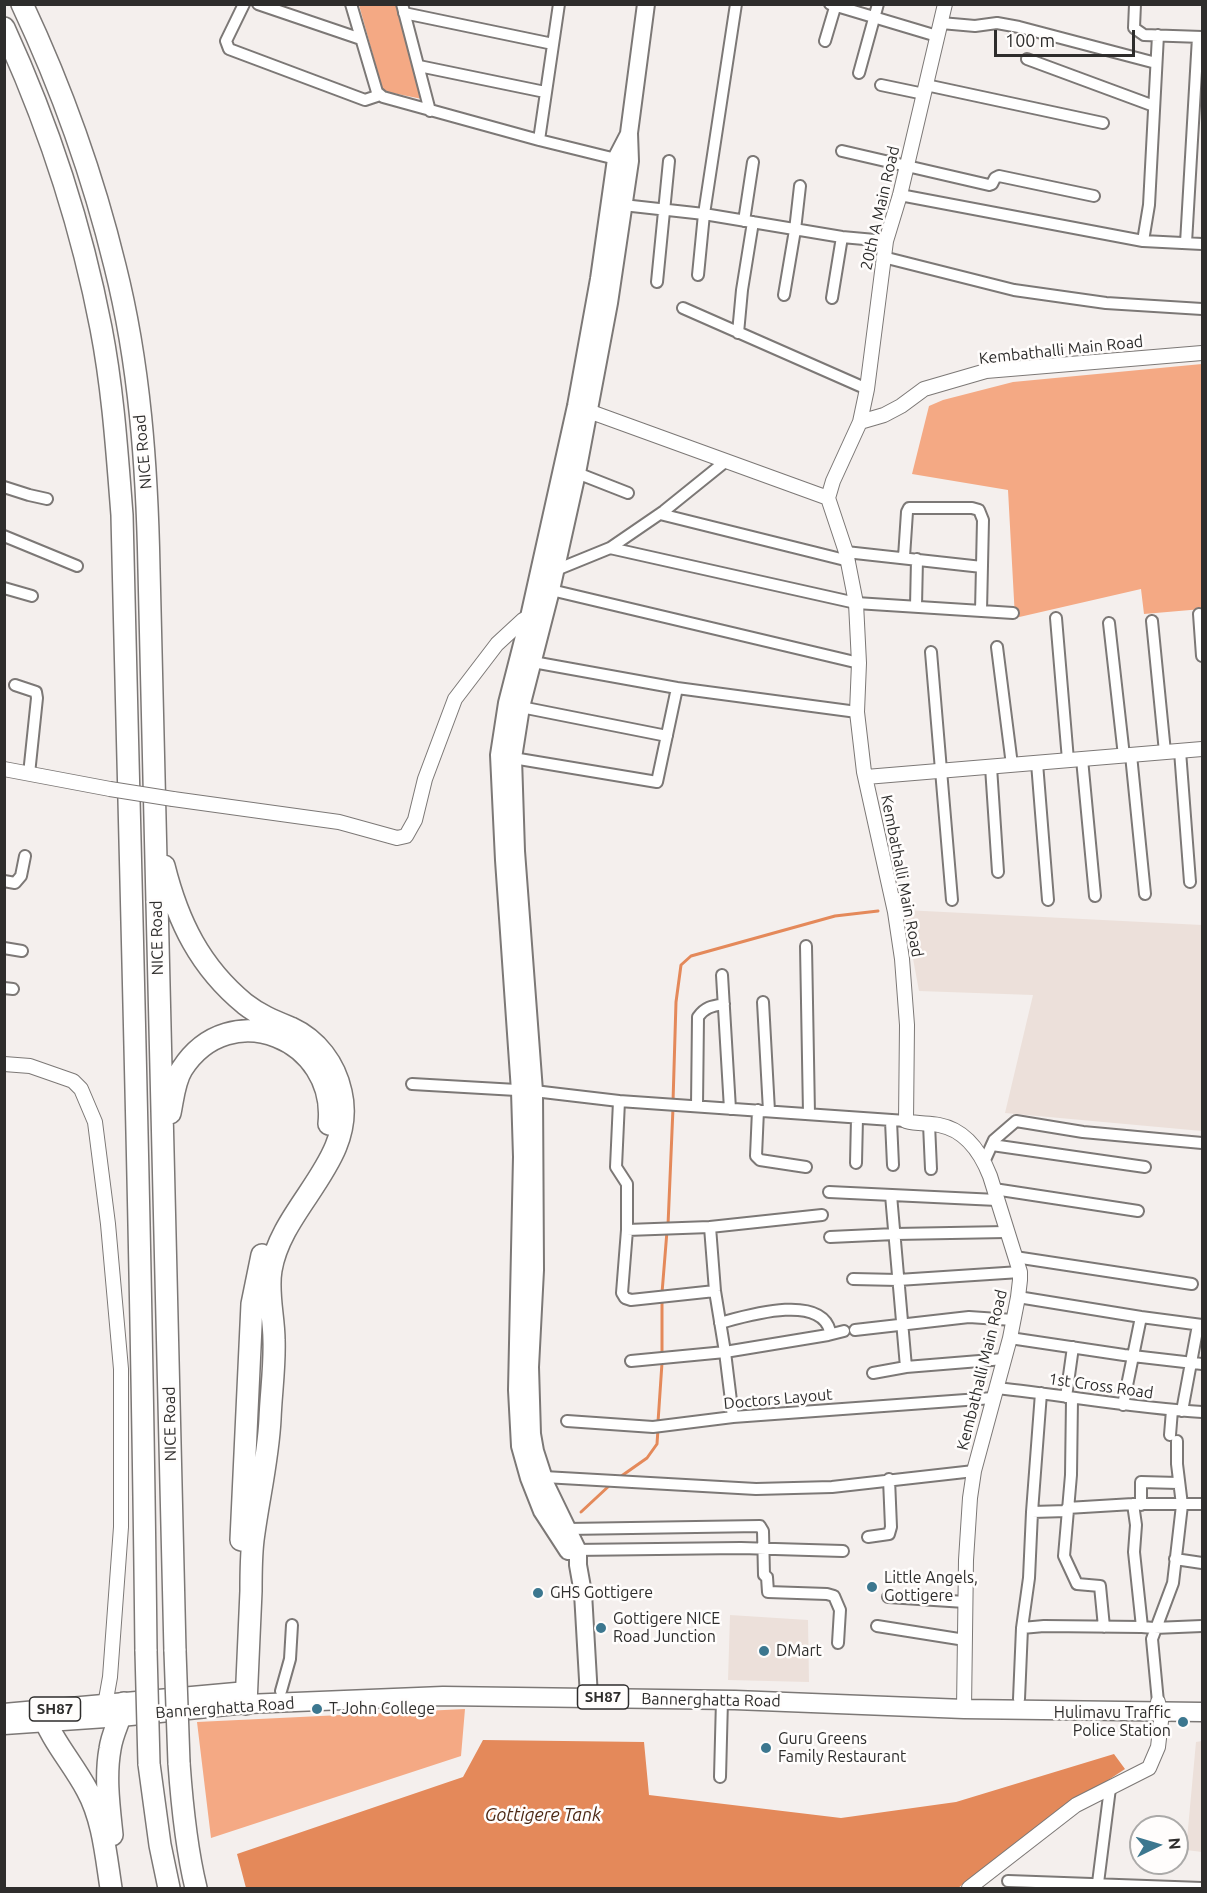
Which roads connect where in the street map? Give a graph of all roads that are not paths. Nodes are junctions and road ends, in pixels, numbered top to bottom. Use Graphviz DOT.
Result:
graph roads {
  1 [pos="22,4"];
  2 [pos="244,4"];
  3 [pos="258,4"];
  4 [pos="351,4"];
  5 [pos="559,4"];
  6 [pos="646,4"];
  7 [pos="736,4"];
  8 [pos="878,4"];
  9 [pos="945,4"];
  10 [pos="1135,4"];
  11 [pos="834,5"];
  12 [pos="282,9"];
  13 [pos="403,9"];
  14 [pos="876,17"];
  15 [pos="4,28"];
  16 [pos="939,29"];
  17 [pos="1158,35"];
  18 [pos="1200,37"];
  19 [pos="361,39"];
  20 [pos="825,41"];
  21 [pos="553,44"];
  22 [pos="1028,59"];
  23 [pos="1156,63"];
  24 [pos="419,66"];
  25 [pos="859,73"];
  26 [pos="1199,84"];
  27 [pos="880,85"];
  28 [pos="925,89"];
  29 [pos="545,92"];
  30 [pos="380,95"];
  31 [pos="1154,106"];
  32 [pos="430,111"];
  33 [pos="1103,123"];
  34 [pos="539,140"];
  35 [pos="842,151"];
  36 [pos="623,160"];
  37 [pos="669,161"];
  38 [pos="753,162"];
  39 [pos="906,167"];
  40 [pos="800,186"];
  41 [pos="900,195"];
  42 [pos="1094,196"];
  43 [pos="623,205"];
  44 [pos="663,211"];
  45 [pos="704,214"];
  46 [pos="749,222"];
  47 [pos="795,230"];
  48 [pos="842,237"];
  49 [pos="886,241"];
  50 [pos="1143,241"];
  51 [pos="1186,243"];
  52 [pos="1203,244"];
  53 [pos="883,257"];
  54 [pos="698,275"];
  55 [pos="657,282"];
  56 [pos="784,295"];
  57 [pos="832,298"];
  58 [pos="683,308"];
  59 [pos="1203,309"];
  60 [pos="738,333"];
  61 [pos="1203,353"];
  62 [pos="867,389"];
  63 [pos="582,408"];
  64 [pos="860,422"];
  65 [pos="726,461"];
  66 [pos="577,473"];
  67 [pos="4,487"];
  68 [pos="628,493"];
  69 [pos="828,498"];
  70 [pos="47,499"];
  71 [pos="660,514"];
  72 [pos="4,536"];
  73 [pos="610,548"];
  74 [pos="848,556"];
  75 [pos="904,557"];
  76 [pos="917,559"];
  77 [pos="77,566"];
  78 [pos="982,567"];
  79 [pos="556,570"];
  80 [pos="4,588"];
  81 [pos="551,590"];
  82 [pos="32,596"];
  83 [pos="856,603"];
  84 [pos="916,606"];
  85 [pos="981,611"];
  86 [pos="1013,613"];
  87 [pos="1199,614"];
  88 [pos="537,618"];
  89 [pos="1056,618"];
  90 [pos="1152,621"];
  91 [pos="1109,623"];
  92 [pos="997,647"];
  93 [pos="931,652"];
  94 [pos="1203,656"];
  95 [pos="533,662"];
  96 [pos="859,663"];
  97 [pos="15,685"];
  98 [pos="677,688"];
  99 [pos="521,707"];
  100 [pos="857,712"];
  101 [pos="667,736"];
  102 [pos="1203,749"];
  103 [pos="1180,751"];
  104 [pos="1165,752"];
  105 [pos="1128,756"];
  106 [pos="513,758"];
  107 [pos="1075,760"];
  108 [pos="1037,763"];
  109 [pos="1012,765"];
  110 [pos="991,767"];
  111 [pos="942,771"];
  112 [pos="5,772"];
  113 [pos="29,774"];
  114 [pos="866,777"];
  115 [pos="155,824"];
  116 [pos="25,856"];
  117 [pos="998,872"];
  118 [pos="4,881"];
  119 [pos="1190,882"];
  120 [pos="1145,894"];
  121 [pos="1095,896"];
  122 [pos="952,900"];
  123 [pos="1048,900"];
  124 [pos="806,946"];
  125 [pos="4,948"];
  126 [pos="22,951"];
  127 [pos="722,975"];
  128 [pos="763,1002"];
  129 [pos="724,1004"];
  130 [pos="4,1064"];
  131 [pos="412,1084"];
  132 [pos="527,1091"];
  133 [pos="619,1101"];
  134 [pos="697,1106"];
  135 [pos="730,1108"];
  136 [pos="763,1111"];
  137 [pos="809,1114"];
  138 [pos="857,1118"];
  139 [pos="891,1121"];
  140 [pos="906,1121"];
  141 [pos="929,1124"];
  142 [pos="163,1143"];
  143 [pos="1203,1143"];
  144 [pos="992,1145"];
  145 [pos="984,1162"];
  146 [pos="856,1163"];
  147 [pos="893,1165"];
  148 [pos="806,1167"];
  149 [pos="1145,1167"];
  150 [pos="931,1169"];
  151 [pos="829,1192"];
  152 [pos="891,1195"];
  153 [pos="995,1195"];
  154 [pos="1138,1211"];
  155 [pos="822,1215"];
  156 [pos="710,1227"];
  157 [pos="627,1230"];
  158 [pos="1006,1232"];
  159 [pos="895,1234"];
  160 [pos="830,1237"];
  161 [pos="1015,1257"];
  162 [pos="1020,1272"];
  163 [pos="853,1279"];
  164 [pos="898,1280"];
  165 [pos="1192,1284"];
  166 [pos="715,1291"];
  167 [pos="1018,1297"];
  168 [pos="1141,1317"];
  169 [pos="1014,1320"];
  170 [pos="720,1323"];
  171 [pos="902,1324"];
  172 [pos="1200,1325"];
  173 [pos="828,1335"];
  174 [pos="1010,1338"];
  175 [pos="1073,1347"];
  176 [pos="725,1352"];
  177 [pos="1133,1356"];
  178 [pos="1004,1359"];
  179 [pos="632,1361"];
  180 [pos="1191,1363"];
  181 [pos="1203,1364"];
  182 [pos="906,1367"];
  183 [pos="873,1373"];
  184 [pos="994,1393"];
  185 [pos="1041,1393"];
  186 [pos="1069,1398"];
  187 [pos="1123,1405"];
  188 [pos="1177,1410"];
  189 [pos="1203,1412"];
  190 [pos="733,1417"];
  191 [pos="567,1421"];
  192 [pos="974,1471"];
  193 [pos="544,1477"];
  194 [pos="889,1479"];
  195 [pos="1178,1483"];
  196 [pos="1203,1504"];
  197 [pos="1137,1505"];
  198 [pos="1182,1505"];
  199 [pos="1067,1509"];
  200 [pos="1032,1512"];
  201 [pos="567,1529"];
  202 [pos="868,1537"];
  203 [pos="764,1549"];
  204 [pos="843,1551"];
  205 [pos="574,1555"];
  206 [pos="1175,1559"];
  207 [pos="1203,1563"];
  208 [pos="888,1598"];
  209 [pos="965,1602"];
  210 [pos="292,1625"];
  211 [pos="877,1626"];
  212 [pos="1203,1626"];
  213 [pos="1104,1627"];
  214 [pos="1142,1627"];
  215 [pos="1022,1628"];
  216 [pos="1154,1628"];
  217 [pos="965,1640"];
  218 [pos="838,1643"];
  219 [pos="281,1691"];
  220 [pos="589,1692"];
  221 [pos="241,1698"];
  222 [pos="1019,1699"];
  223 [pos="722,1700"];
  224 [pos="965,1703"];
  225 [pos="1203,1703"];
  226 [pos="1159,1706"];
  227 [pos="117,1708"];
  228 [pos="1203,1712"];
  229 [pos="4,1713"];
  230 [pos="43,1716"];
  231 [pos="4,1725"];
  232 [pos="720,1777"];
  233 [pos="1110,1788"];
  234 [pos="1008,1881"];
  235 [pos="1098,1883"];
  236 [pos="111,1888"];
  237 [pos="121,1888"];
  238 [pos="169,1888"];
  239 [pos="196,1888"];
  240 [pos="969,1888"];
  241 [pos="1203,1888"];
  1 -- 115 [label="highway, NICE Road"];
  2 -- 30 [label="street"];
  3 -- 12 [label="street"];
  4 -- 19 [label="street"];
  5 -- 21 [label="street"];
  6 -- 36 [label="main road"];
  7 -- 45 [label="street"];
  8 -- 14 [label="street"];
  9 -- 16 [label="street, 20th A Main Road"];
  10 -- 17 [label="street"];
  11 -- 14 [label="street"];
  11 -- 20 [label="street"];
  12 -- 19 [label="street"];
  13 -- 21 [label="street"];
  13 -- 24 [label="street"];
  14 -- 16 [label="street"];
  14 -- 25 [label="street"];
  15 -- 238 [label="highway, NICE Road, bridge"];
  16 -- 23 [label="street"];
  16 -- 28 [label="street, 20th A Main Road"];
  17 -- 18 [label="street"];
  17 -- 23 [label="street"];
  18 -- 26 [label="street"];
  19 -- 30 [label="street"];
  21 -- 29 [label="street"];
  22 -- 31 [label="street"];
  23 -- 31 [label="street"];
  24 -- 29 [label="street"];
  24 -- 32 [label="street"];
  26 -- 51 [label="street"];
  27 -- 28 [label="street"];
  28 -- 33 [label="street"];
  28 -- 39 [label="street, 20th A Main Road"];
  29 -- 34 [label="street"];
  30 -- 32 [label="street"];
  31 -- 50 [label="street"];
  32 -- 34 [label="street"];
  34 -- 36 [label="street"];
  35 -- 39 [label="street"];
  36 -- 43 [label="main road"];
  36 -- 63 [label="main road"];
  37 -- 44 [label="street"];
  38 -- 46 [label="street"];
  39 -- 41 [label="street, 20th A Main Road"];
  39 -- 42 [label="street"];
  40 -- 47 [label="street"];
  41 -- 49 [label="street, 20th A Main Road"];
  41 -- 50 [label="street"];
  43 -- 44 [label="street"];
  43 -- 63 [label="main road"];
  44 -- 45 [label="street"];
  44 -- 55 [label="street"];
  45 -- 46 [label="street"];
  45 -- 54 [label="street"];
  46 -- 47 [label="street"];
  46 -- 60 [label="street"];
  47 -- 48 [label="street"];
  47 -- 56 [label="street"];
  48 -- 49 [label="street"];
  48 -- 57 [label="street"];
  49 -- 53 [label="street, 20th A Main Road"];
  50 -- 51 [label="street"];
  51 -- 52 [label="street"];
  53 -- 59 [label="street"];
  53 -- 62 [label="street, 20th A Main Road"];
  58 -- 60 [label="street"];
  60 -- 62 [label="street"];
  61 -- 64 [label="street, Kembathalli Main Road"];
  62 -- 64 [label="street, 20th A Main Road"];
  63 -- 65 [label="street"];
  63 -- 66 [label="main road"];
  63 -- 88 [label="main road"];
  64 -- 69 [label="street"];
  65 -- 69 [label="street"];
  65 -- 71 [label="street"];
  66 -- 68 [label="street"];
  66 -- 79 [label="main road"];
  67 -- 70 [label="street"];
  69 -- 74 [label="street, Kembathalli Main Road"];
  71 -- 73 [label="street"];
  71 -- 74 [label="street"];
  72 -- 77 [label="street"];
  73 -- 79 [label="street"];
  73 -- 83 [label="street"];
  74 -- 75 [label="street"];
  74 -- 83 [label="street, Kembathalli Main Road"];
  75 -- 76 [label="street"];
  75 -- 78 [label="street"];
  76 -- 78 [label="street"];
  76 -- 84 [label="street"];
  78 -- 85 [label="street"];
  79 -- 81 [label="main road"];
  80 -- 82 [label="street"];
  81 -- 88 [label="main road"];
  81 -- 96 [label="street"];
  83 -- 84 [label="street"];
  83 -- 96 [label="street, Kembathalli Main Road"];
  84 -- 85 [label="street"];
  85 -- 86 [label="street"];
  87 -- 94 [label="street"];
  88 -- 95 [label="main road"];
  88 -- 113 [label="street, bridge"];
  88 -- 132 [label="main road"];
  89 -- 107 [label="street"];
  90 -- 104 [label="street"];
  91 -- 105 [label="street"];
  92 -- 109 [label="street"];
  93 -- 111 [label="street"];
  95 -- 98 [label="street"];
  95 -- 99 [label="main road"];
  96 -- 100 [label="street, Kembathalli Main Road"];
  97 -- 113 [label="street"];
  98 -- 100 [label="street"];
  98 -- 101 [label="street"];
  99 -- 101 [label="street"];
  99 -- 106 [label="main road"];
  100 -- 114 [label="street, Kembathalli Main Road"];
  101 -- 106 [label="street"];
  102 -- 103 [label="street"];
  103 -- 104 [label="street"];
  103 -- 119 [label="street"];
  104 -- 105 [label="street"];
  105 -- 107 [label="street"];
  105 -- 120 [label="street"];
  106 -- 132 [label="main road"];
  107 -- 108 [label="street"];
  107 -- 121 [label="street"];
  108 -- 109 [label="street"];
  108 -- 123 [label="street"];
  109 -- 110 [label="street"];
  110 -- 111 [label="street"];
  110 -- 117 [label="street"];
  111 -- 114 [label="street"];
  111 -- 122 [label="street"];
  112 -- 113 [label="street"];
  114 -- 140 [label="street, Kembathalli Main Road"];
  115 -- 142 [label="highway, NICE Road"];
  115 -- 221 [label="highway"];
  116 -- 118 [label="street"];
  124 -- 137 [label="street"];
  125 -- 126 [label="street"];
  127 -- 129 [label="street"];
  128 -- 136 [label="street"];
  129 -- 134 [label="street"];
  129 -- 135 [label="street"];
  130 -- 227 [label="street"];
  131 -- 132 [label="street"];
  132 -- 133 [label="street"];
  132 -- 193 [label="main road"];
  132 -- 205 [label="main road"];
  133 -- 134 [label="street"];
  133 -- 157 [label="street"];
  134 -- 135 [label="street"];
  135 -- 136 [label="street"];
  136 -- 137 [label="street"];
  136 -- 148 [label="street"];
  137 -- 138 [label="street"];
  138 -- 139 [label="street"];
  138 -- 146 [label="street"];
  139 -- 140 [label="street"];
  139 -- 147 [label="street"];
  140 -- 141 [label="street, Kembathalli Main Road"];
  141 -- 145 [label="street, Kembathalli Main Road"];
  141 -- 150 [label="street"];
  142 -- 221 [label="highway"];
  142 -- 239 [label="highway, NICE Road, bridge"];
  143 -- 144 [label="street"];
  144 -- 145 [label="street"];
  144 -- 149 [label="street"];
  145 -- 153 [label="street, Kembathalli Main Road"];
  151 -- 152 [label="street"];
  152 -- 153 [label="street"];
  152 -- 159 [label="street"];
  153 -- 154 [label="street"];
  153 -- 158 [label="street, Kembathalli Main Road"];
  155 -- 156 [label="street"];
  156 -- 157 [label="street"];
  156 -- 166 [label="street"];
  157 -- 166 [label="street"];
  158 -- 159 [label="street"];
  158 -- 161 [label="street, Kembathalli Main Road"];
  159 -- 160 [label="street"];
  159 -- 164 [label="street"];
  161 -- 162 [label="street, Kembathalli Main Road"];
  161 -- 165 [label="street"];
  162 -- 164 [label="street"];
  162 -- 167 [label="street, Kembathalli Main Road"];
  163 -- 164 [label="street"];
  164 -- 171 [label="street"];
  166 -- 170 [label="street"];
  167 -- 168 [label="street"];
  167 -- 169 [label="street, Kembathalli Main Road"];
  168 -- 172 [label="street"];
  168 -- 177 [label="street"];
  169 -- 171 [label="street"];
  169 -- 174 [label="street, Kembathalli Main Road"];
  170 -- 173 [label="street"];
  170 -- 176 [label="street"];
  171 -- 173 [label="street"];
  171 -- 182 [label="street"];
  172 -- 180 [label="street"];
  173 -- 176 [label="street"];
  174 -- 175 [label="street"];
  174 -- 178 [label="street, Kembathalli Main Road"];
  175 -- 177 [label="street"];
  175 -- 186 [label="street"];
  176 -- 179 [label="street"];
  176 -- 190 [label="street"];
  177 -- 180 [label="street"];
  177 -- 187 [label="street"];
  178 -- 182 [label="street"];
  178 -- 184 [label="street, Kembathalli Main Road"];
  180 -- 181 [label="street"];
  180 -- 188 [label="street"];
  182 -- 183 [label="street"];
  184 -- 185 [label="street, 1st Cross Road"];
  184 -- 190 [label="street, Doctors Layout"];
  184 -- 192 [label="street, Kembathalli Main Road"];
  185 -- 186 [label="street, 1st Cross Road"];
  185 -- 200 [label="street"];
  186 -- 187 [label="street, 1st Cross Road"];
  186 -- 199 [label="street"];
  187 -- 188 [label="street, 1st Cross Road"];
  188 -- 189 [label="street, 1st Cross Road"];
  188 -- 195 [label="street"];
  190 -- 191 [label="street, Doctors Layout"];
  192 -- 194 [label="street"];
  192 -- 209 [label="street, Kembathalli Main Road"];
  193 -- 194 [label="street"];
  193 -- 201 [label="main road"];
  194 -- 202 [label="street"];
  195 -- 197 [label="street"];
  195 -- 198 [label="street"];
  196 -- 198 [label="street"];
  197 -- 198 [label="street"];
  197 -- 199 [label="street"];
  197 -- 214 [label="street"];
  198 -- 206 [label="street"];
  199 -- 200 [label="street"];
  199 -- 213 [label="street"];
  200 -- 215 [label="street"];
  201 -- 203 [label="street"];
  201 -- 205 [label="main road"];
  203 -- 204 [label="street"];
  203 -- 205 [label="street"];
  203 -- 218 [label="street"];
  205 -- 220 [label="main road"];
  206 -- 207 [label="street"];
  206 -- 216 [label="street"];
  208 -- 209 [label="street"];
  209 -- 217 [label="street, Kembathalli Main Road"];
  210 -- 219 [label="street"];
  211 -- 217 [label="street"];
  212 -- 216 [label="street"];
  213 -- 214 [label="street"];
  213 -- 215 [label="street"];
  214 -- 216 [label="street"];
  215 -- 222 [label="street"];
  216 -- 226 [label="street"];
  217 -- 224 [label="street, Kembathalli Main Road"];
  219 -- 220 [label="main road, Bannerghatta Road / SH87"];
  219 -- 221 [label="main road, Bannerghatta Road / SH87"];
  220 -- 221 [label="main road, Bannerghatta Road / SH87"];
  220 -- 223 [label="main road, Bannerghatta Road / SH87"];
  220 -- 224 [label="main road, Bannerghatta Road / SH87"];
  221 -- 227 [label="main road, Bannerghatta Road / SH87"];
  222 -- 224 [label="main road, Bannerghatta Road / SH87"];
  222 -- 226 [label="main road, Bannerghatta Road / SH87"];
  223 -- 224 [label="main road, Bannerghatta Road / SH87"];
  223 -- 232 [label="street"];
  224 -- 226 [label="main road, Bannerghatta Road / SH87"];
  225 -- 226 [label="main road, Bannerghatta Road / SH87"];
  226 -- 228 [label="main road, Bannerghatta Road / SH87"];
  226 -- 233 [label="street"];
  227 -- 230 [label="main road, Bannerghatta Road / SH87"];
  227 -- 237 [label="highway"];
  229 -- 230 [label="main road, Bannerghatta Road / SH87"];
  230 -- 231 [label="main road, Bannerghatta Road / SH87"];
  230 -- 236 [label="highway"];
  233 -- 235 [label="street"];
  233 -- 240 [label="street"];
  234 -- 235 [label="street"];
  235 -- 241 [label="street"];
}
